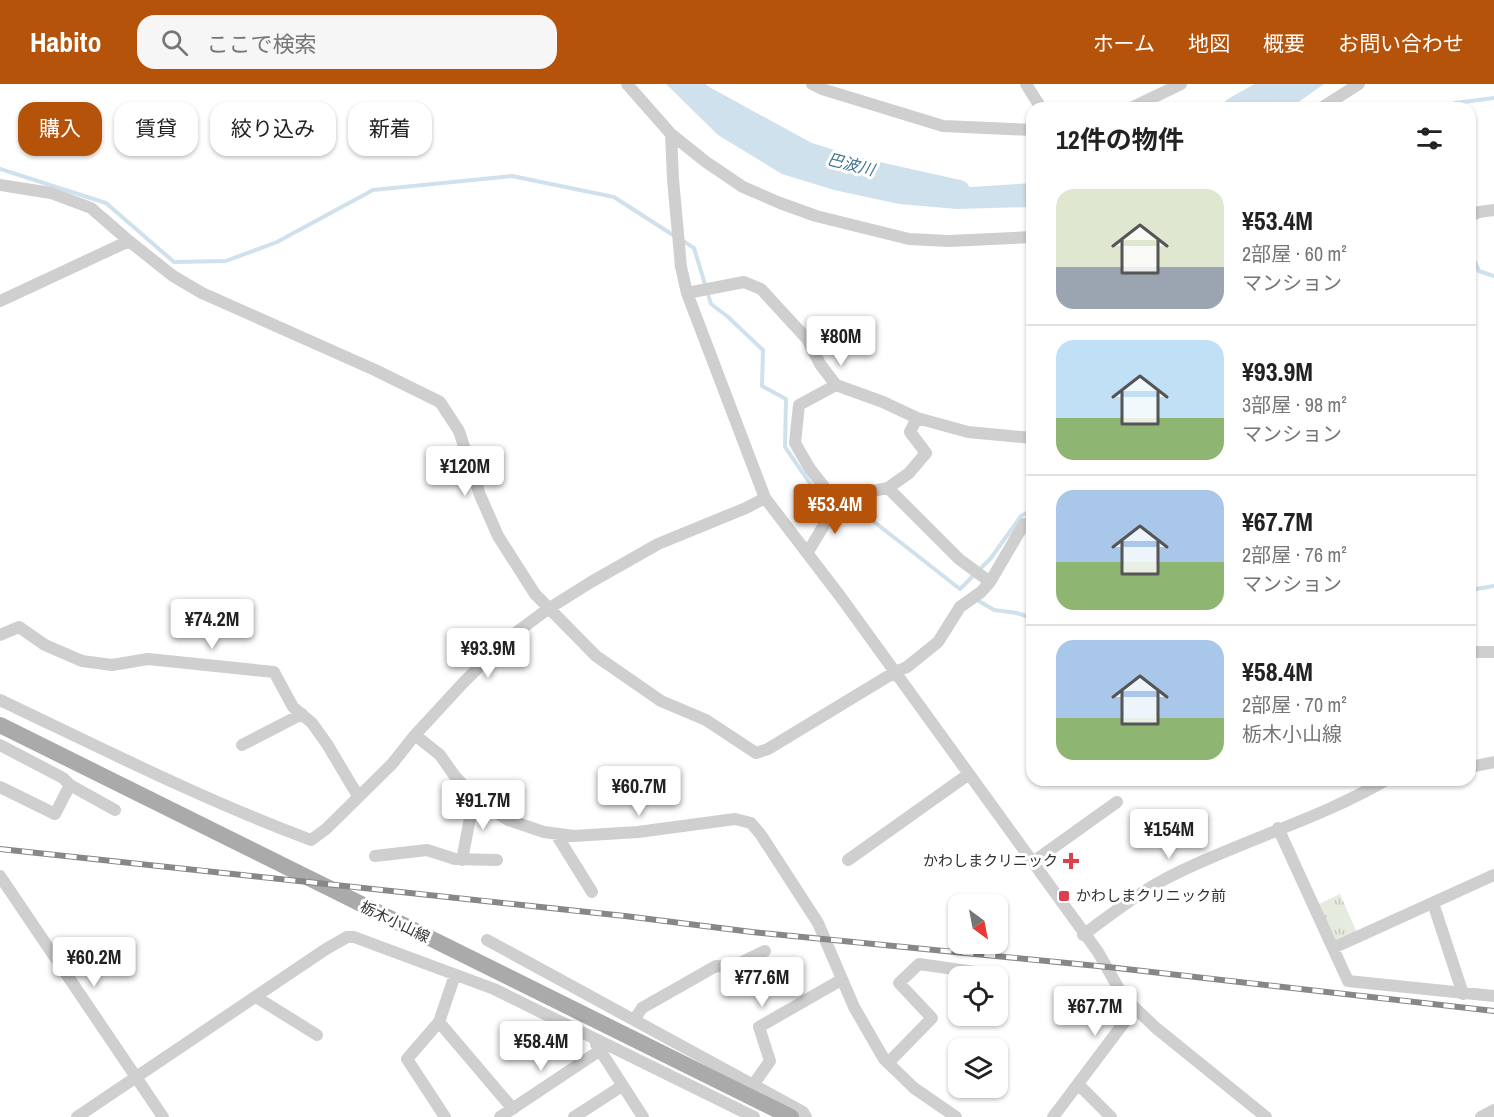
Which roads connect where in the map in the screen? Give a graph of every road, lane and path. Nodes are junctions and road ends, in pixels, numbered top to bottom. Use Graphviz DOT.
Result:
graph roads {
  1 [pos="627,84"];
  2 [pos="812,84"];
  3 [pos="1026,84"];
  4 [pos="1181,84"];
  5 [pos="1359,84"];
  6 [pos="1037,102"];
  7 [pos="1144,102"];
  8 [pos="1330,102"];
  9 [pos="1026,130"];
  10 [pos="672,134"];
  11 [pos="0,185"];
  12 [pos="1494,210"];
  13 [pos="1476,213"];
  14 [pos="1026,237"];
  15 [pos="129,241"];
  16 [pos="687,293"];
  17 [pos="0,301"];
  18 [pos="836,385"];
  19 [pos="917,418"];
  20 [pos="1026,437"];
  21 [pos="888,488"];
  22 [pos="765,498"];
  23 [pos="837,503"];
  24 [pos="1026,524"];
  25 [pos="808,552"];
  26 [pos="990,582"];
  27 [pos="548,609"];
  28 [pos="0,635"];
  29 [pos="1476,652"];
  30 [pos="1494,652"];
  31 [pos="895,672"];
  32 [pos="0,700"];
  33 [pos="302,714"];
  34 [pos="0,726"];
  35 [pos="415,735"];
  36 [pos="242,745"];
  37 [pos="0,746"];
  38 [pos="1494,762"];
  39 [pos="1476,766"];
  40 [pos="969,774"];
  41 [pos="70,785"];
  42 [pos="1374,786"];
  43 [pos="0,787"];
  44 [pos="358,796"];
  45 [pos="474,797"];
  46 [pos="1117,802"];
  47 [pos="115,810"];
  48 [pos="1278,828"];
  49 [pos="556,834"];
  50 [pos="375,856"];
  51 [pos="462,860"];
  52 [pos="848,860"];
  53 [pos="497,861"];
  54 [pos="1033,862"];
  55 [pos="1494,875"];
  56 [pos="0,876"];
  57 [pos="592,892"];
  58 [pos="1433,903"];
  59 [pos="1083,934"];
  60 [pos="487,940"];
  61 [pos="1332,948"];
  62 [pos="765,951"];
  63 [pos="948,968"];
  64 [pos="455,975"];
  65 [pos="841,980"];
  66 [pos="1463,994"];
  67 [pos="1494,996"];
  68 [pos="256,998"];
  69 [pos="1135,1008"];
  70 [pos="634,1020"];
  71 [pos="439,1022"];
  72 [pos="317,1035"];
  73 [pos="593,1038"];
  74 [pos="599,1051"];
  75 [pos="888,1063"];
  76 [pos="136,1077"];
  77 [pos="1078,1083"];
  78 [pos="753,1085"];
  79 [pos="622,1086"];
  80 [pos="513,1109"];
  81 [pos="1494,1110"];
  82 [pos="77,1117"];
  83 [pos="163,1117"];
  84 [pos="445,1117"];
  85 [pos="500,1117"];
  86 [pos="574,1117"];
  87 [pos="643,1117"];
  88 [pos="754,1117"];
  89 [pos="791,1117"];
  90 [pos="806,1117"];
  91 [pos="956,1117"];
  92 [pos="1053,1117"];
  93 [pos="1112,1117"];
  94 [pos="1266,1117"];
  95 [pos="1481,1117"];
  1 -- 10 [label="street"];
  2 -- 9 [label="street"];
  3 -- 6 [label="street"];
  4 -- 7 [label="street"];
  5 -- 8 [label="street"];
  10 -- 14 [label="street"];
  10 -- 16 [label="street"];
  11 -- 15 [label="street"];
  12 -- 13 [label="street"];
  15 -- 17 [label="street"];
  15 -- 27 [label="street"];
  16 -- 18 [label="street"];
  16 -- 22 [label="street"];
  18 -- 19 [label="street"];
  18 -- 23 [label="street"];
  19 -- 20 [label="street"];
  19 -- 21 [label="street"];
  21 -- 23 [label="street"];
  21 -- 26 [label="street"];
  22 -- 25 [label="street"];
  22 -- 27 [label="street"];
  23 -- 25 [label="street"];
  24 -- 26 [label="street"];
  25 -- 31 [label="street"];
  26 -- 31 [label="street"];
  27 -- 31 [label="street"];
  27 -- 35 [label="street"];
  28 -- 33 [label="street"];
  29 -- 30 [label="street"];
  31 -- 40 [label="street"];
  32 -- 44 [label="street"];
  33 -- 36 [label="street"];
  33 -- 44 [label="street"];
  34 -- 89 [label="main road, 栃木小山線"];
  35 -- 44 [label="street"];
  35 -- 45 [label="street"];
  37 -- 41 [label="street"];
  38 -- 39 [label="street"];
  40 -- 52 [label="street"];
  40 -- 54 [label="street"];
  41 -- 43 [label="street"];
  41 -- 47 [label="street"];
  42 -- 48 [label="street"];
  45 -- 49 [label="street"];
  45 -- 51 [label="street"];
  46 -- 54 [label="street"];
  48 -- 59 [label="street"];
  48 -- 61 [label="street"];
  49 -- 57 [label="street"];
  49 -- 65 [label="street"];
  50 -- 51 [label="street"];
  51 -- 53 [label="street"];
  54 -- 59 [label="street"];
  55 -- 58 [label="street"];
  56 -- 76 [label="street"];
  58 -- 61 [label="street"];
  58 -- 66 [label="street"];
  59 -- 69 [label="street"];
  60 -- 70 [label="street"];
  61 -- 66 [label="street"];
  62 -- 70 [label="street"];
  63 -- 75 [label="street"];
  64 -- 68 [label="street"];
  64 -- 71 [label="street"];
  64 -- 73 [label="street"];
  65 -- 75 [label="street"];
  65 -- 78 [label="street"];
  66 -- 67 [label="street"];
  68 -- 72 [label="street"];
  68 -- 76 [label="street"];
  69 -- 77 [label="street"];
  69 -- 94 [label="street"];
  70 -- 78 [label="street"];
  71 -- 80 [label="street"];
  71 -- 84 [label="street"];
  73 -- 74 [label="street"];
  73 -- 88 [label="street"];
  74 -- 79 [label="street"];
  74 -- 80 [label="street"];
  75 -- 91 [label="street"];
  76 -- 82 [label="street"];
  76 -- 83 [label="street"];
  77 -- 92 [label="street"];
  77 -- 93 [label="street"];
  78 -- 90 [label="street"];
  79 -- 86 [label="street"];
  79 -- 87 [label="street"];
  80 -- 85 [label="street"];
  81 -- 95 [label="street"];
}
